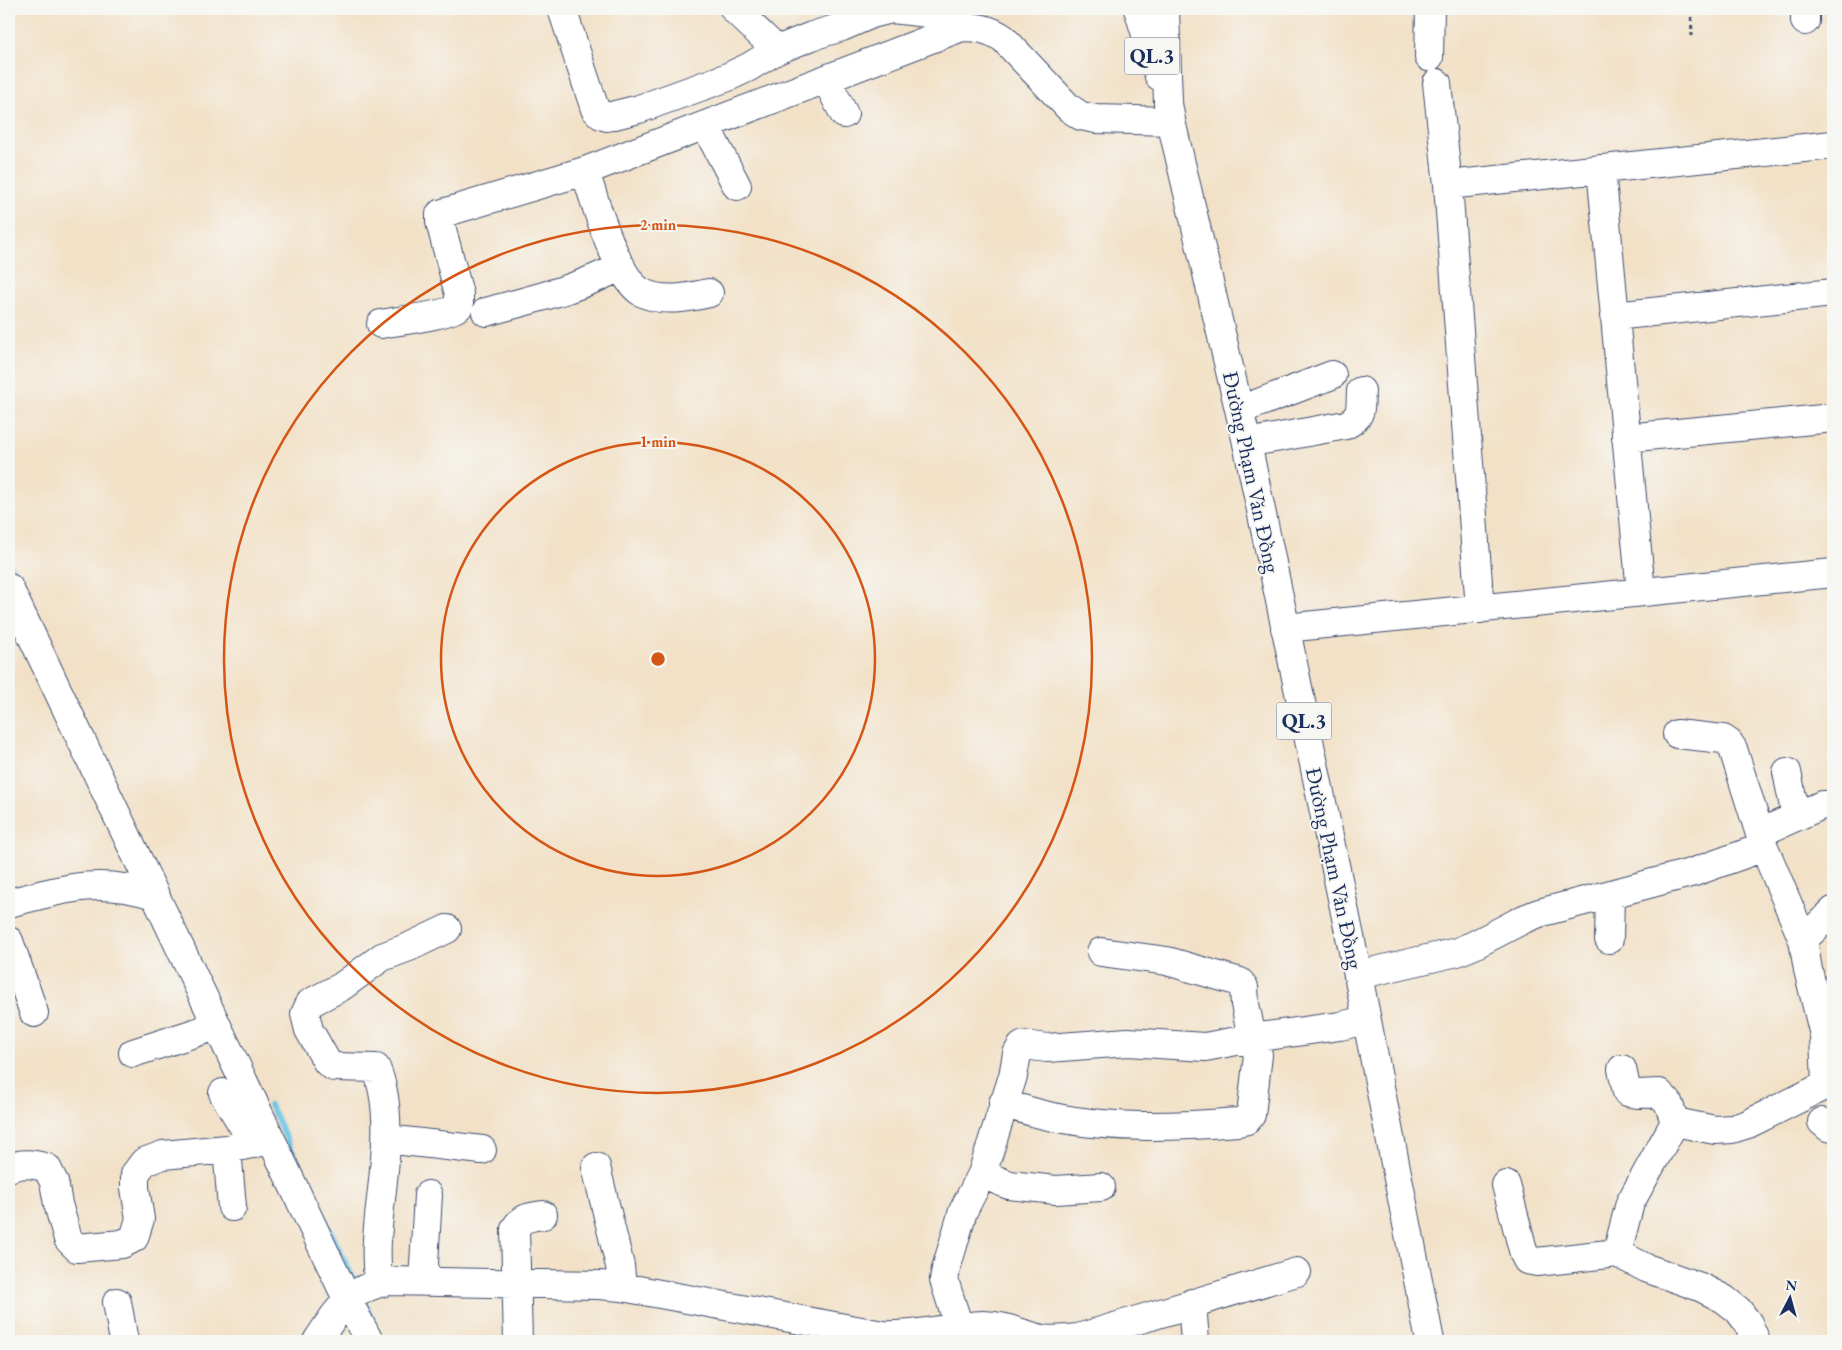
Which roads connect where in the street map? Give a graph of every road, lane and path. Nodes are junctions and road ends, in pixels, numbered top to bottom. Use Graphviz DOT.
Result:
graph roads {
  1 [pos="562,9"];
  2 [pos="734,9"];
  3 [pos="1138,9"];
  4 [pos="1165,9"];
  5 [pos="1171,9"];
  6 [pos="1430,9"];
  7 [pos="1691,9"];
  8 [pos="955,17"];
  9 [pos="1692,36"];
  10 [pos="777,50"];
  11 [pos="1429,57"];
  12 [pos="826,79"];
  13 [pos="1437,83"];
  14 [pos="1170,112"];
  15 [pos="844,114"];
  16 [pos="705,125"];
  17 [pos="1833,145"];
  18 [pos="1601,169"];
  19 [pos="585,171"];
  20 [pos="1448,184"];
  21 [pos="738,186"];
  22 [pos="621,266"];
  23 [pos="709,293"];
  24 [pos="1833,293"];
  25 [pos="486,312"];
  26 [pos="1614,316"];
  27 [pos="381,324"];
  28 [pos="1332,375"];
  29 [pos="1361,391"];
  30 [pos="1240,410"];
  31 [pos="1833,418"];
  32 [pos="1626,438"];
  33 [pos="1247,443"];
  34 [pos="1833,573"];
  35 [pos="9,588"];
  36 [pos="1641,592"];
  37 [pos="1480,609"];
  38 [pos="1285,628"];
  39 [pos="1677,734"];
  40 [pos="1788,772"];
  41 [pos="1833,805"];
  42 [pos="1796,816"];
  43 [pos="1762,840"];
  44 [pos="154,895"];
  45 [pos="1610,895"];
  46 [pos="9,903"];
  47 [pos="1833,911"];
  48 [pos="447,929"];
  49 [pos="1609,938"];
  50 [pos="1803,940"];
  51 [pos="9,942"];
  52 [pos="1101,952"];
  53 [pos="1358,975"];
  54 [pos="34,1012"];
  55 [pos="1366,1020"];
  56 [pos="216,1026"];
  57 [pos="1252,1038"];
  58 [pos="133,1052"];
  59 [pos="1622,1069"];
  60 [pos="1830,1087"];
  61 [pos="223,1093"];
  62 [pos="1004,1103"];
  63 [pos="1675,1122"];
  64 [pos="386,1139"];
  65 [pos="262,1142"];
  66 [pos="227,1149"];
  67 [pos="482,1150"];
  68 [pos="11,1159"];
  69 [pos="596,1167"];
  70 [pos="982,1174"];
  71 [pos="1506,1185"];
  72 [pos="1101,1187"];
  73 [pos="428,1195"];
  74 [pos="232,1207"];
  75 [pos="543,1215"];
  76 [pos="1617,1253"];
  77 [pos="1297,1272"];
  78 [pos="423,1282"];
  79 [pos="516,1283"];
  80 [pos="622,1287"];
  81 [pos="362,1291"];
  82 [pos="117,1302"];
  83 [pos="1192,1304"];
  84 [pos="955,1334"];
  85 [pos="124,1341"];
  86 [pos="317,1341"];
  87 [pos="369,1341"];
  88 [pos="518,1341"];
  89 [pos="1195,1341"];
  90 [pos="1430,1341"];
  91 [pos="1756,1341"];
  1 -- 10 [label="main road"];
  2 -- 10 [label="main road"];
  3 -- 14 [label="main road, Đường Phạm Văn Đồng / QL.3"];
  4 -- 5 [label="main road"];
  4 -- 14 [label="main road, Đường Phạm Văn Đồng / QL.3"];
  6 -- 11 [label="main road"];
  7 -- 9 [label="path"];
  8 -- 10 [label="main road"];
  8 -- 12 [label="main road"];
  8 -- 14 [label="main road"];
  12 -- 15 [label="main road"];
  12 -- 16 [label="main road"];
  13 -- 20 [label="main road"];
  14 -- 30 [label="main road, Đường Phạm Văn Đồng / QL.3"];
  16 -- 19 [label="main road"];
  16 -- 21 [label="main road"];
  17 -- 18 [label="main road"];
  18 -- 20 [label="main road"];
  18 -- 26 [label="main road"];
  19 -- 22 [label="main road"];
  19 -- 27 [label="main road"];
  20 -- 37 [label="main road"];
  22 -- 23 [label="main road"];
  22 -- 25 [label="main road"];
  24 -- 26 [label="main road"];
  26 -- 32 [label="main road"];
  28 -- 30 [label="main road"];
  29 -- 33 [label="main road"];
  30 -- 33 [label="main road, Đường Phạm Văn Đồng / QL.3"];
  31 -- 32 [label="main road"];
  32 -- 36 [label="main road"];
  33 -- 38 [label="main road, Đường Phạm Văn Đồng / QL.3"];
  34 -- 36 [label="main road"];
  35 -- 44 [label="main road"];
  36 -- 37 [label="main road"];
  37 -- 38 [label="main road"];
  38 -- 53 [label="main road, Đường Phạm Văn Đồng / QL.3"];
  39 -- 43 [label="main road"];
  40 -- 42 [label="main road"];
  41 -- 42 [label="main road"];
  42 -- 43 [label="main road"];
  43 -- 45 [label="main road"];
  43 -- 50 [label="main road"];
  44 -- 46 [label="main road"];
  44 -- 56 [label="main road"];
  45 -- 49 [label="main road"];
  45 -- 53 [label="main road"];
  47 -- 50 [label="main road"];
  48 -- 64 [label="main road"];
  50 -- 60 [label="main road"];
  51 -- 54 [label="main road"];
  52 -- 57 [label="main road"];
  53 -- 55 [label="main road, Đường Phạm Văn Đồng / QL.3"];
  55 -- 57 [label="main road"];
  55 -- 90 [label="main road, Đường Phạm Văn Đồng / QL.3"];
  56 -- 58 [label="main road"];
  56 -- 65 [label="main road"];
  57 -- 62 [label="main road"];
  57 -- 62 [label="main road"];
  59 -- 63 [label="main road"];
  60 -- 63 [label="main road"];
  61 -- 65 [label="main road"];
  62 -- 70 [label="main road"];
  63 -- 76 [label="main road"];
  64 -- 67 [label="main road"];
  64 -- 81 [label="main road"];
  65 -- 66 [label="main road"];
  65 -- 81 [label="main road"];
  66 -- 68 [label="main road"];
  66 -- 74 [label="main road"];
  69 -- 80 [label="main road"];
  70 -- 72 [label="main road"];
  70 -- 84 [label="main road"];
  71 -- 76 [label="main road"];
  73 -- 78 [label="main road"];
  75 -- 79 [label="main road"];
  76 -- 91 [label="main road"];
  77 -- 83 [label="main road"];
  78 -- 79 [label="main road"];
  78 -- 81 [label="main road"];
  79 -- 80 [label="main road"];
  79 -- 88 [label="main road"];
  80 -- 84 [label="main road"];
  81 -- 86 [label="main road"];
  81 -- 87 [label="main road"];
  82 -- 85 [label="main road"];
  83 -- 84 [label="main road"];
  83 -- 89 [label="main road"];
}
